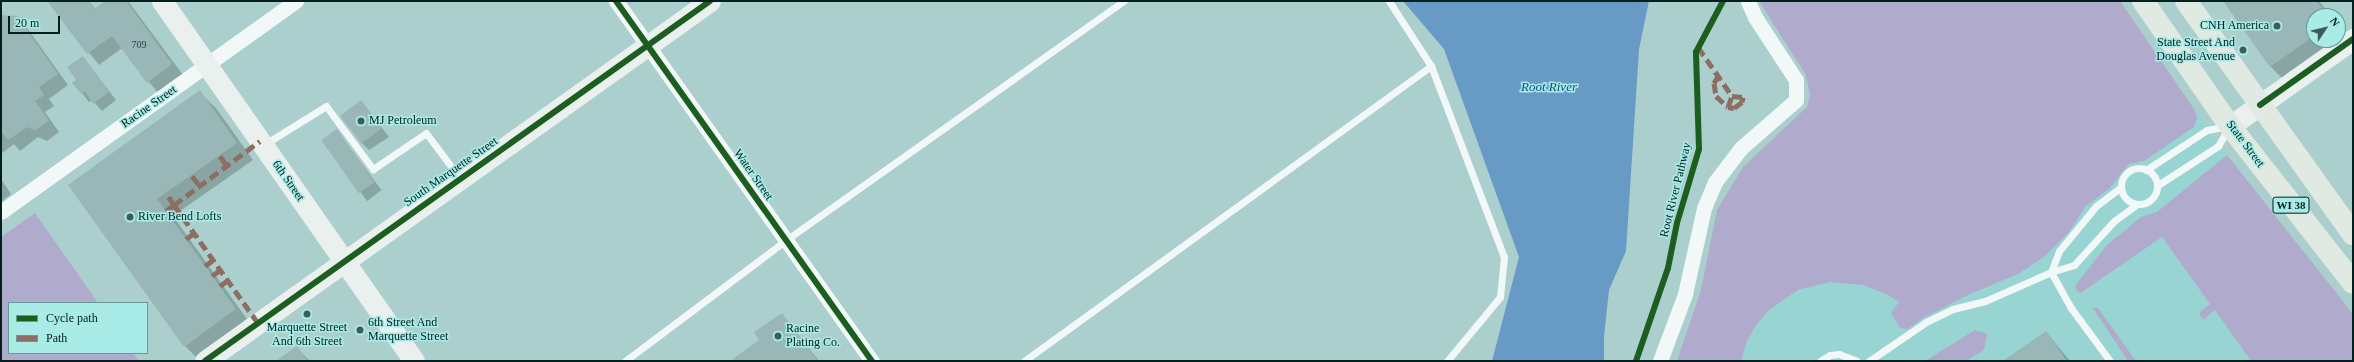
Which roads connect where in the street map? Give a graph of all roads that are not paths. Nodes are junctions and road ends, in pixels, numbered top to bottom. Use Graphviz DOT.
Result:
graph roads {
  1 [pos="162,1"];
  2 [pos="296,1"];
  3 [pos="616,1"];
  4 [pos="710,1"];
  5 [pos="1124,1"];
  6 [pos="1389,1"];
  7 [pos="1748,1"];
  8 [pos="2143,1"];
  9 [pos="2186,1"];
  10 [pos="2353,39"];
  11 [pos="648,46"];
  12 [pos="207,65"];
  13 [pos="1431,66"];
  14 [pos="2260,105"];
  15 [pos="2230,126"];
  16 [pos="263,145"];
  17 [pos="2146,170"];
  18 [pos="460,180"];
  19 [pos="2158,185"];
  20 [pos="2122,186"];
  21 [pos="2137,204"];
  22 [pos="1,212"];
  23 [pos="2353,234"];
  24 [pos="786,240"];
  25 [pos="346,261"];
  26 [pos="2051,272"];
  27 [pos="2353,283"];
  28 [pos="205,361"];
  29 [pos="414,361"];
  30 [pos="625,361"];
  31 [pos="872,361"];
  32 [pos="1024,361"];
  33 [pos="1447,361"];
  34 [pos="1660,361"];
  35 [pos="1820,361"];
  36 [pos="1857,361"];
  37 [pos="1869,361"];
  38 [pos="2110,361"];
  1 -- 12 [label="street, 6th Street"];
  2 -- 12 [label="street, Racine Street"];
  3 -- 11 [label="street, Water Street"];
  4 -- 11 [label="street, South Marquette Street"];
  5 -- 24 [label="lane"];
  6 -- 13 [label="lane"];
  7 -- 34 [label="street"];
  8 -- 15 [label="main road, State Street / WI 38"];
  9 -- 14 [label="main road, WI 38"];
  10 -- 14 [label="street"];
  11 -- 18 [label="street, South Marquette Street"];
  11 -- 24 [label="street, Water Street"];
  12 -- 16 [label="street, 6th Street"];
  12 -- 22 [label="street, Racine Street"];
  13 -- 32 [label="lane"];
  13 -- 33 [label="lane"];
  14 -- 15 [label="street"];
  14 -- 23 [label="main road, WI 38"];
  15 -- 17 [label="lane"];
  15 -- 19 [label="lane"];
  15 -- 27 [label="main road, State Street / WI 38"];
  16 -- 18 [label="lane"];
  16 -- 25 [label="street, 6th Street"];
  17 -- 19 [label="lane"];
  17 -- 20 [label="lane"];
  18 -- 25 [label="street, South Marquette Street"];
  19 -- 21 [label="lane"];
  20 -- 21 [label="lane"];
  20 -- 26 [label="lane"];
  21 -- 26 [label="lane"];
  24 -- 30 [label="lane"];
  24 -- 31 [label="street, Water Street"];
  25 -- 28 [label="street, South Marquette Street"];
  25 -- 29 [label="street, 6th Street"];
  26 -- 37 [label="lane"];
  26 -- 38 [label="lane"];
  35 -- 36 [label="lane"];
}
